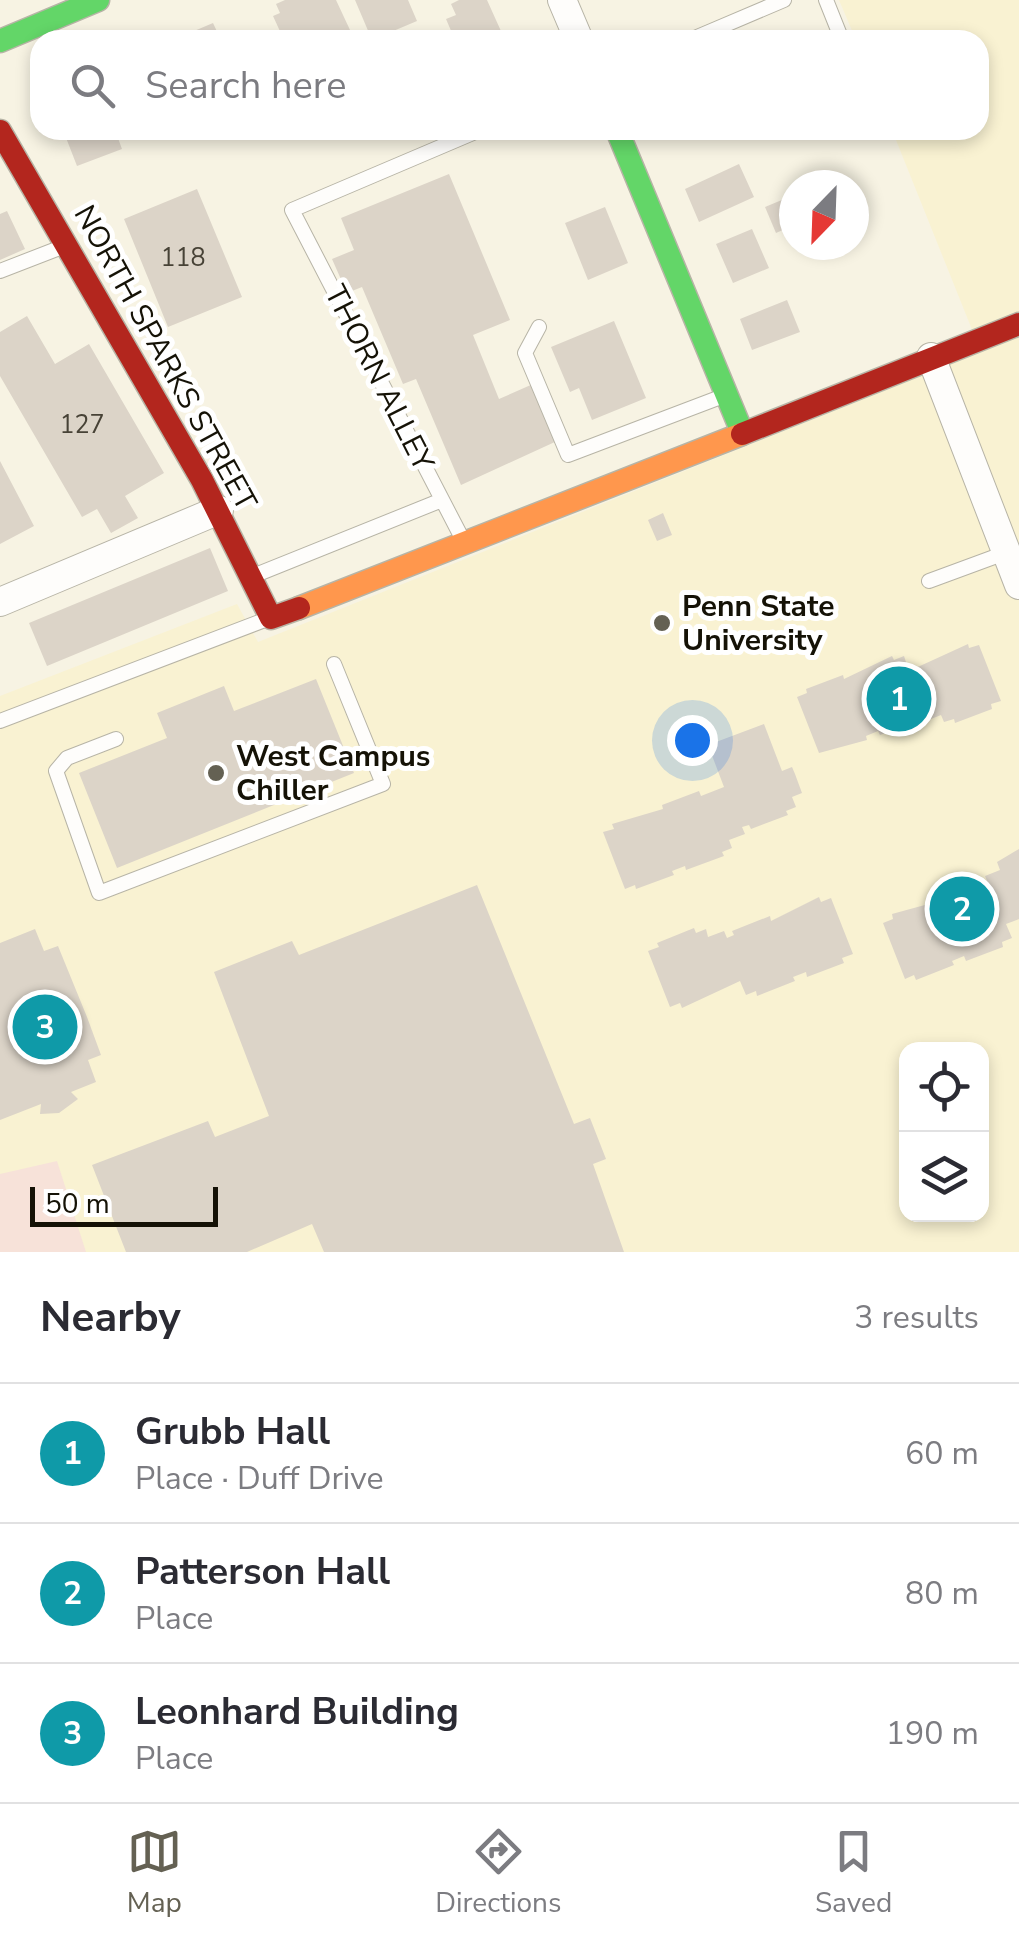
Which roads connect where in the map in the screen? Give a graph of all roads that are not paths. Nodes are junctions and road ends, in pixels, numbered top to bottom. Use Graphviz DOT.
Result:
graph roads {
  1 [pos="98,0"];
  2 [pos="562,0"];
  3 [pos="784,0"];
  4 [pos="826,0"];
  5 [pos="575,30"];
  6 [pos="714,30"];
  7 [pos="838,30"];
  8 [pos="0,41"];
  9 [pos="0,131"];
  10 [pos="456,140"];
  11 [pos="621,140"];
  12 [pos="68,244"];
  13 [pos="0,270"];
  14 [pos="1019,324"];
  15 [pos="540,327"];
  16 [pos="930,357"];
  17 [pos="728,394"];
  18 [pos="742,432"];
  19 [pos="442,500"];
  20 [pos="218,510"];
  21 [pos="467,547"];
  22 [pos="1005,552"];
  23 [pos="251,576"];
  24 [pos="929,581"];
  25 [pos="1019,585"];
  26 [pos="0,602"];
  27 [pos="270,618"];
  28 [pos="334,664"];
  29 [pos="0,722"];
  30 [pos="116,739"];
  1 -- 8 [label="street"];
  2 -- 5 [label="street"];
  3 -- 6 [label="lane"];
  4 -- 7 [label="lane"];
  9 -- 12 [label="street, NORTH SPARKS STREET"];
  10 -- 19 [label="lane, THORN ALLEY"];
  11 -- 17 [label="street"];
  12 -- 13 [label="lane"];
  12 -- 20 [label="street, NORTH SPARKS STREET"];
  14 -- 16 [label="street"];
  15 -- 17 [label="lane"];
  16 -- 18 [label="street"];
  16 -- 22 [label="street"];
  17 -- 18 [label="street"];
  18 -- 21 [label="street"];
  19 -- 21 [label="lane, THORN ALLEY"];
  19 -- 23 [label="lane"];
  20 -- 23 [label="street, NORTH SPARKS STREET"];
  20 -- 26 [label="street"];
  21 -- 27 [label="street"];
  22 -- 24 [label="lane"];
  22 -- 25 [label="street"];
  23 -- 27 [label="street, NORTH SPARKS STREET"];
  27 -- 29 [label="lane"];
  28 -- 30 [label="lane"];
}
